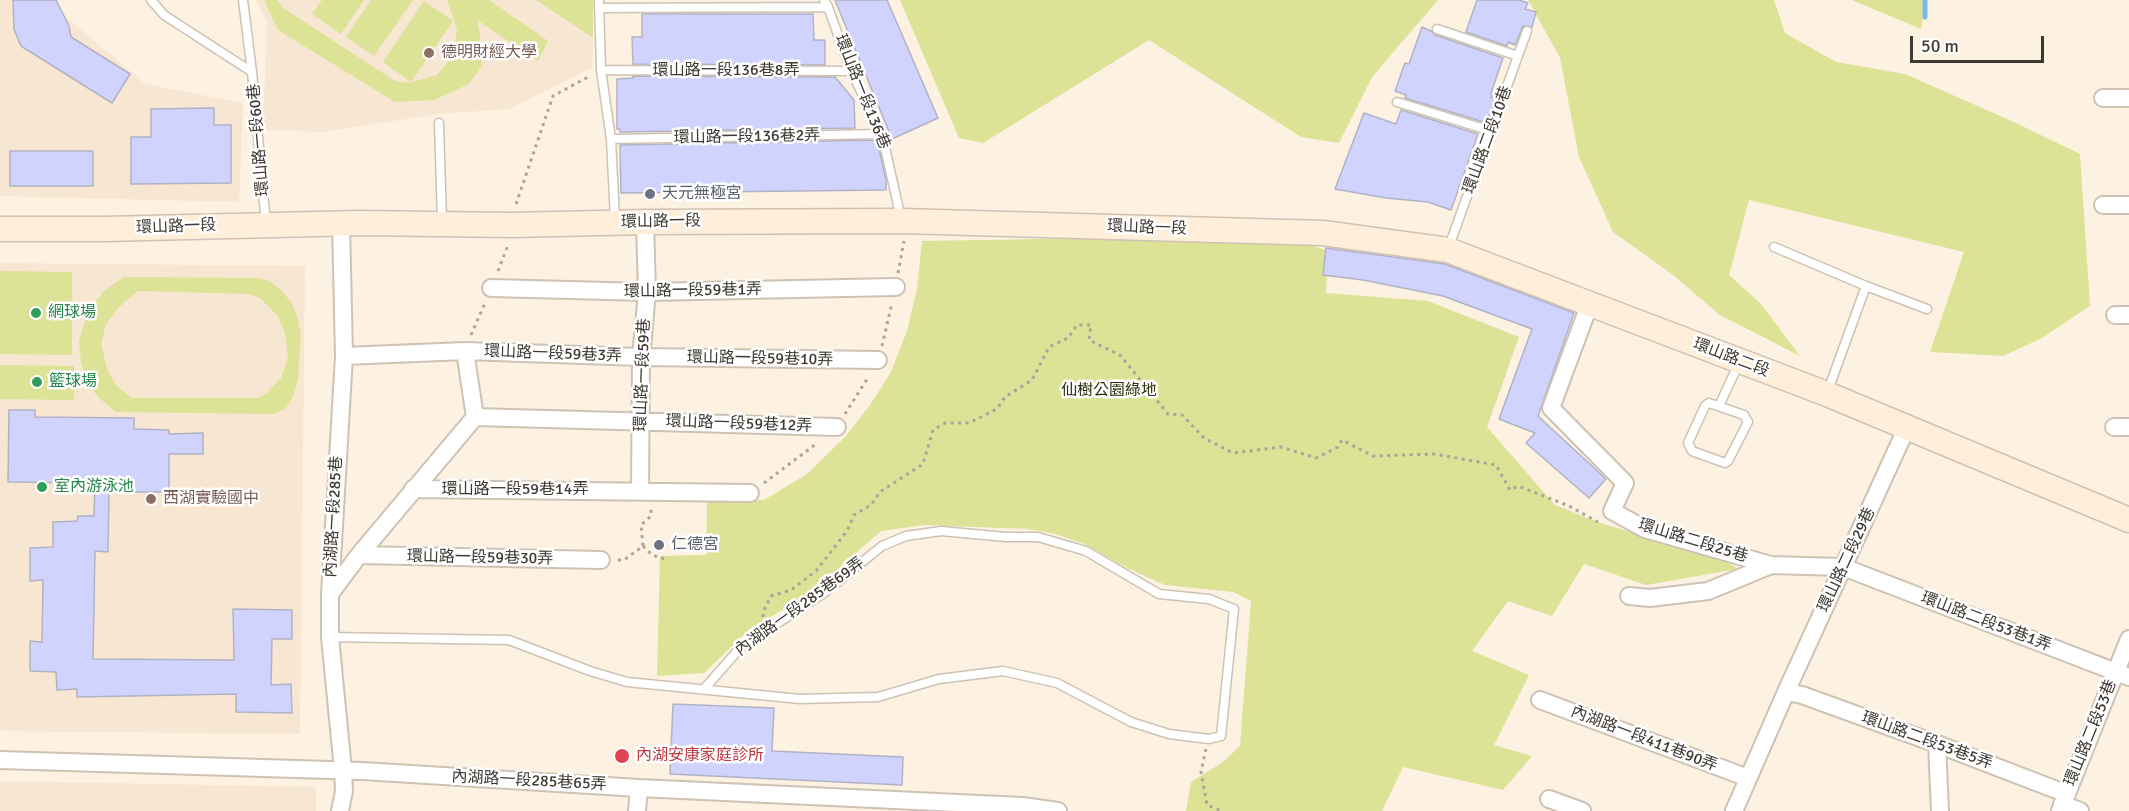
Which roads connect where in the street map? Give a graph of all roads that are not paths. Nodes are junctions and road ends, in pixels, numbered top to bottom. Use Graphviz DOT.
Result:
graph roads {
  1 [pos="151,0"];
  2 [pos="243,0"];
  3 [pos="826,3"];
  4 [pos="599,4"];
  5 [pos="1437,29"];
  6 [pos="1527,31"];
  7 [pos="1518,56"];
  8 [pos="601,70"];
  9 [pos="851,71"];
  10 [pos="252,72"];
  11 [pos="2103,98"];
  12 [pos="2129,98"];
  13 [pos="1396,102"];
  14 [pos="439,123"];
  15 [pos="1491,131"];
  16 [pos="882,134"];
  17 [pos="611,139"];
  18 [pos="2103,205"];
  19 [pos="2129,205"];
  20 [pos="902,221"];
  21 [pos="645,222"];
  22 [pos="341,223"];
  23 [pos="615,223"];
  24 [pos="442,224"];
  25 [pos="266,225"];
  26 [pos="0,229"];
  27 [pos="1323,233"];
  28 [pos="1774,247"];
  29 [pos="1448,250"];
  30 [pos="1866,286"];
  31 [pos="896,287"];
  32 [pos="491,288"];
  33 [pos="647,292"];
  34 [pos="1590,303"];
  35 [pos="1927,309"];
  36 [pos="465,351"];
  37 [pos="344,356"];
  38 [pos="641,357"];
  39 [pos="878,360"];
  40 [pos="1740,361"];
  41 [pos="1827,394"];
  42 [pos="1719,406"];
  43 [pos="475,417"];
  44 [pos="640,421"];
  45 [pos="837,428"];
  46 [pos="1907,428"];
  47 [pos="414,489"];
  48 [pos="646,491"];
  49 [pos="750,493"];
  50 [pos="2129,520"];
  51 [pos="359,555"];
  52 [pos="601,560"];
  53 [pos="1771,564"];
  54 [pos="1843,567"];
  55 [pos="330,594"];
  56 [pos="1629,596"];
  57 [pos="330,637"];
  58 [pos="2129,639"];
  59 [pos="2122,674"];
  60 [pos="704,689"];
  61 [pos="1786,692"];
  62 [pos="1540,700"];
  63 [pos="1937,744"];
  64 [pos="0,760"];
  65 [pos="343,770"];
  66 [pos="1748,778"];
  67 [pos="639,788"];
  68 [pos="1549,799"];
  69 [pos="2063,803"];
  70 [pos="1737,810"];
  71 [pos="340,811"];
  72 [pos="637,811"];
  73 [pos="1058,811"];
  74 [pos="1582,811"];
  75 [pos="1940,811"];
  76 [pos="2080,811"];
  1 -- 10 [label="lane, 環山路一段60巷"];
  2 -- 10 [label="lane"];
  3 -- 4 [label="lane"];
  3 -- 9 [label="lane, 環山路一段136巷"];
  4 -- 8 [label="lane"];
  5 -- 7 [label="lane"];
  6 -- 7 [label="lane, 環山路二段10巷"];
  7 -- 15 [label="lane, 環山路二段10巷"];
  8 -- 9 [label="lane, 環山路一段136巷8弄"];
  8 -- 17 [label="lane"];
  9 -- 16 [label="lane, 環山路一段136巷"];
  10 -- 25 [label="lane, 環山路一段60巷"];
  11 -- 12 [label="street"];
  13 -- 15 [label="lane"];
  14 -- 24 [label="lane"];
  15 -- 29 [label="lane, 環山路二段10巷"];
  16 -- 17 [label="lane, 環山路一段136巷2弄"];
  16 -- 20 [label="lane, 環山路一段136巷"];
  17 -- 23 [label="lane"];
  18 -- 19 [label="street"];
  20 -- 21 [label="street, 環山路一段"];
  20 -- 27 [label="street, 環山路一段"];
  21 -- 23 [label="street, 環山路一段"];
  21 -- 33 [label="street, 環山路一段59巷"];
  22 -- 24 [label="street, 環山路一段"];
  22 -- 25 [label="street, 環山路一段"];
  22 -- 37 [label="street, 內湖路一段285巷"];
  23 -- 24 [label="street, 環山路一段"];
  25 -- 26 [label="street, 環山路一段"];
  27 -- 29 [label="street, 環山路二段"];
  28 -- 30 [label="lane"];
  29 -- 34 [label="street, 環山路二段"];
  30 -- 35 [label="lane"];
  30 -- 41 [label="lane"];
  31 -- 33 [label="street, 環山路一段59巷1弄"];
  32 -- 33 [label="street, 環山路一段59巷1弄"];
  33 -- 38 [label="street, 環山路一段59巷"];
  34 -- 40 [label="street, 環山路二段"];
  34 -- 53 [label="street, 環山路二段25巷"];
  36 -- 37 [label="street, 環山路一段59巷3弄"];
  36 -- 38 [label="street, 環山路一段59巷3弄"];
  36 -- 43 [label="street"];
  37 -- 55 [label="street, 內湖路一段285巷"];
  38 -- 39 [label="street, 環山路一段59巷10弄"];
  38 -- 44 [label="street, 環山路一段59巷"];
  40 -- 41 [label="street, 環山路二段"];
  40 -- 42 [label="lane"];
  41 -- 46 [label="street, 環山路二段"];
  42 -- 42 [label="lane"];
  43 -- 44 [label="street, 環山路一段59巷12弄"];
  43 -- 47 [label="street"];
  44 -- 45 [label="street, 環山路一段59巷12弄"];
  44 -- 48 [label="street, 環山路一段59巷"];
  46 -- 50 [label="street, 環山路二段"];
  46 -- 54 [label="street, 環山路二段29巷"];
  47 -- 48 [label="street, 環山路一段59巷14弄"];
  47 -- 51 [label="street"];
  48 -- 49 [label="street, 環山路一段59巷14弄"];
  51 -- 52 [label="street, 環山路一段59巷30弄"];
  51 -- 55 [label="street"];
  53 -- 54 [label="street, 環山路二段25巷"];
  53 -- 56 [label="street"];
  54 -- 59 [label="street, 環山路二段53巷1弄"];
  54 -- 61 [label="street, 環山路二段29巷"];
  55 -- 57 [label="street, 內湖路一段285巷"];
  57 -- 60 [label="lane"];
  57 -- 65 [label="street, 內湖路一段285巷"];
  58 -- 59 [label="street, 環山路二段53巷"];
  59 -- 69 [label="street, 環山路二段53巷"];
  60 -- 60 [label="lane, 內湖路一段285巷69弄"];
  61 -- 63 [label="street, 環山路二段53巷5弄"];
  61 -- 66 [label="street, 環山路二段29巷"];
  62 -- 66 [label="street, 內湖路一段411巷90弄"];
  63 -- 69 [label="street, 環山路二段53巷5弄"];
  63 -- 75 [label="street"];
  64 -- 65 [label="street, 內湖路一段285巷65弄"];
  65 -- 67 [label="street, 內湖路一段285巷65弄"];
  65 -- 71 [label="street, 內湖路一段285巷"];
  66 -- 70 [label="street, 環山路二段29巷"];
  67 -- 72 [label="street"];
  67 -- 73 [label="street, 內湖路一段285巷65弄"];
  68 -- 74 [label="street"];
  69 -- 76 [label="street, 環山路二段53巷5弄"];
}
